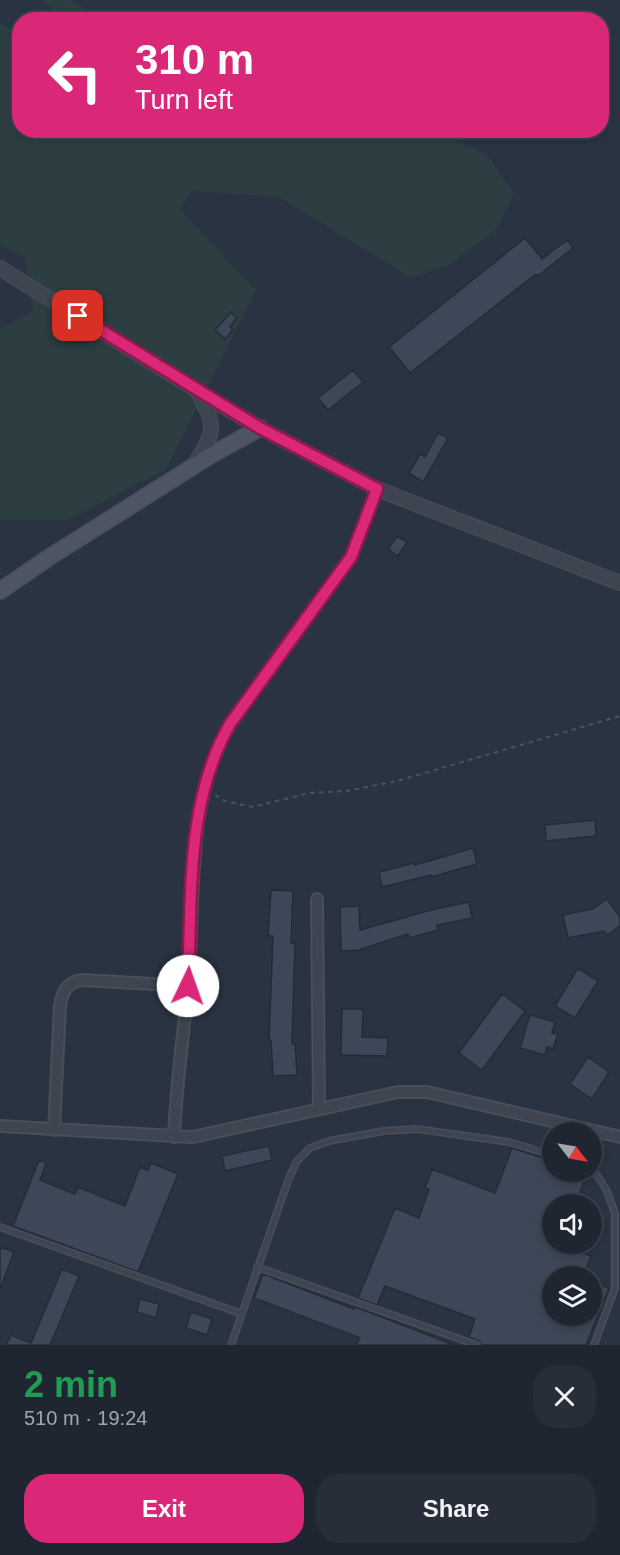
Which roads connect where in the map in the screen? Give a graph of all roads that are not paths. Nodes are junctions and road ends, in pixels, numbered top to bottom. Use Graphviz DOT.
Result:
graph roads {
  1 [pos="0,268"];
  2 [pos="195,390"];
  3 [pos="260,428"];
  4 [pos="194,465"];
  5 [pos="377,489"];
  6 [pos="620,583"];
  7 [pos="0,591"];
  8 [pos="317,899"];
  9 [pos="188,986"];
  10 [pos="319,1109"];
  11 [pos="0,1126"];
  12 [pos="54,1130"];
  13 [pos="174,1137"];
  14 [pos="620,1137"];
  15 [pos="542,1152"];
  16 [pos="601,1182"];
  17 [pos="0,1227"];
  18 [pos="257,1268"];
  19 [pos="242,1314"];
  20 [pos="231,1345"];
  21 [pos="477,1345"];
  22 [pos="594,1345"];
  1 -- 2 [label="street"];
  2 -- 3 [label="street"];
  2 -- 4 [label="street"];
  3 -- 4 [label="main road"];
  3 -- 5 [label="street"];
  4 -- 7 [label="main road"];
  5 -- 6 [label="street"];
  5 -- 9 [label="street"];
  8 -- 10 [label="street"];
  9 -- 12 [label="street"];
  9 -- 13 [label="street"];
  10 -- 13 [label="street"];
  10 -- 14 [label="street"];
  11 -- 12 [label="street"];
  12 -- 13 [label="street"];
  15 -- 18 [label="lane"];
  16 -- 22 [label="lane"];
  17 -- 19 [label="lane"];
  18 -- 19 [label="lane"];
  18 -- 21 [label="lane"];
  19 -- 20 [label="lane"];
}
